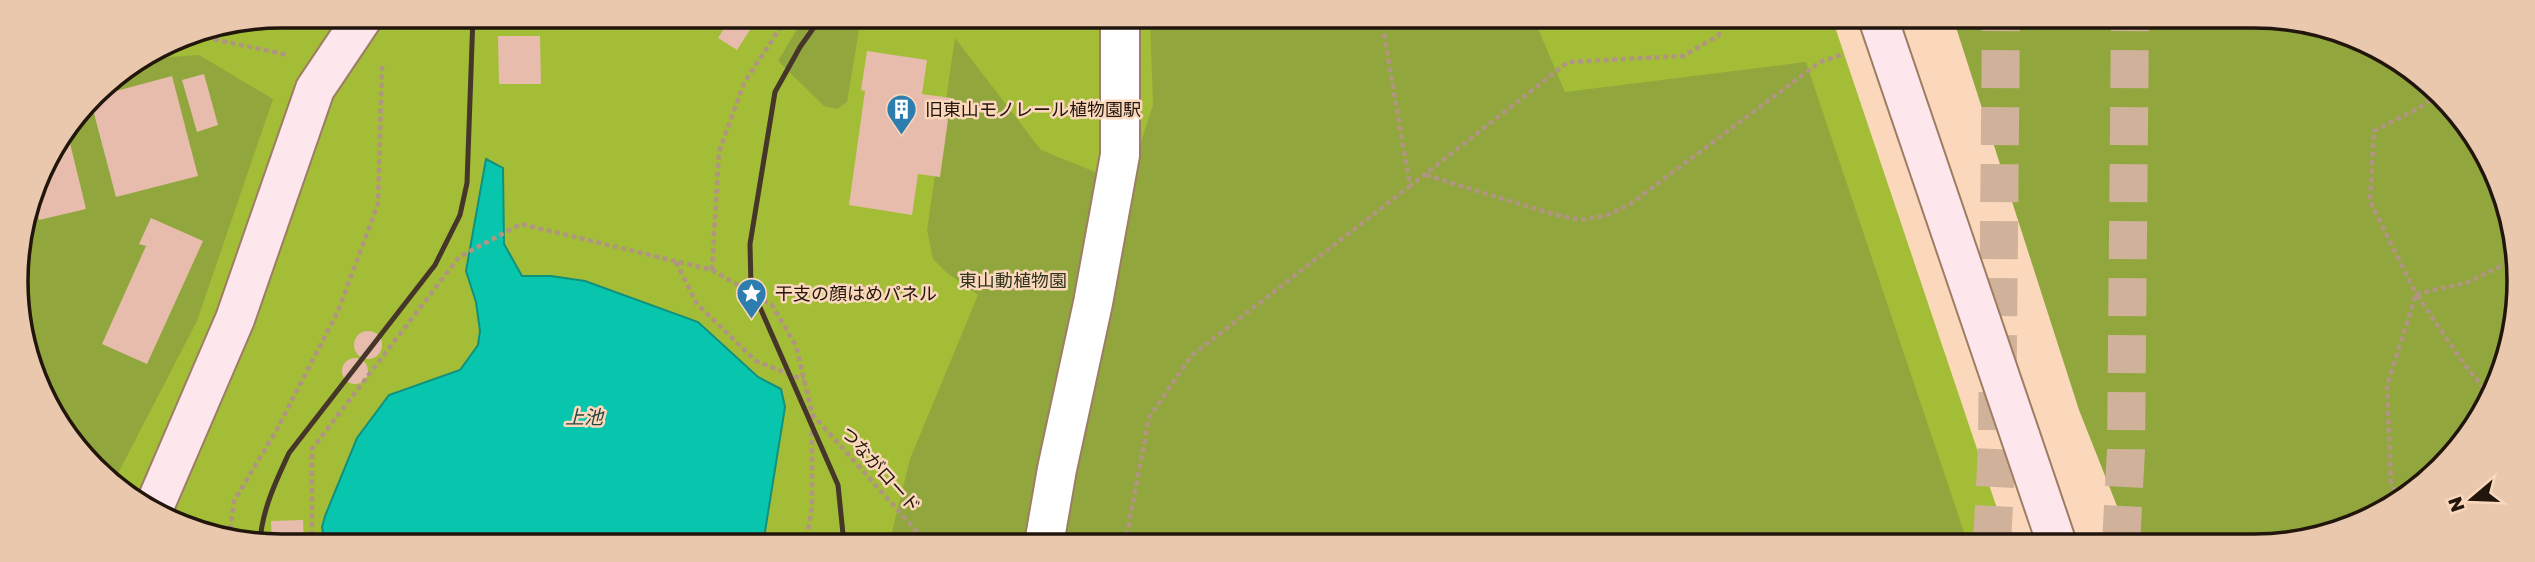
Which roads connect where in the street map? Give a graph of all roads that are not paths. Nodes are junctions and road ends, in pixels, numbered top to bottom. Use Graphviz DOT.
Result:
graph roads {
  1 [pos="356,28"];
  2 [pos="1120,28"];
  3 [pos="1881,28"];
  4 [pos="157,501"];
  5 [pos="1046,534"];
  6 [pos="2054,534"];
  1 -- 4 [label="street"];
  2 -- 5 [label="street"];
  3 -- 6 [label="street"];
}
